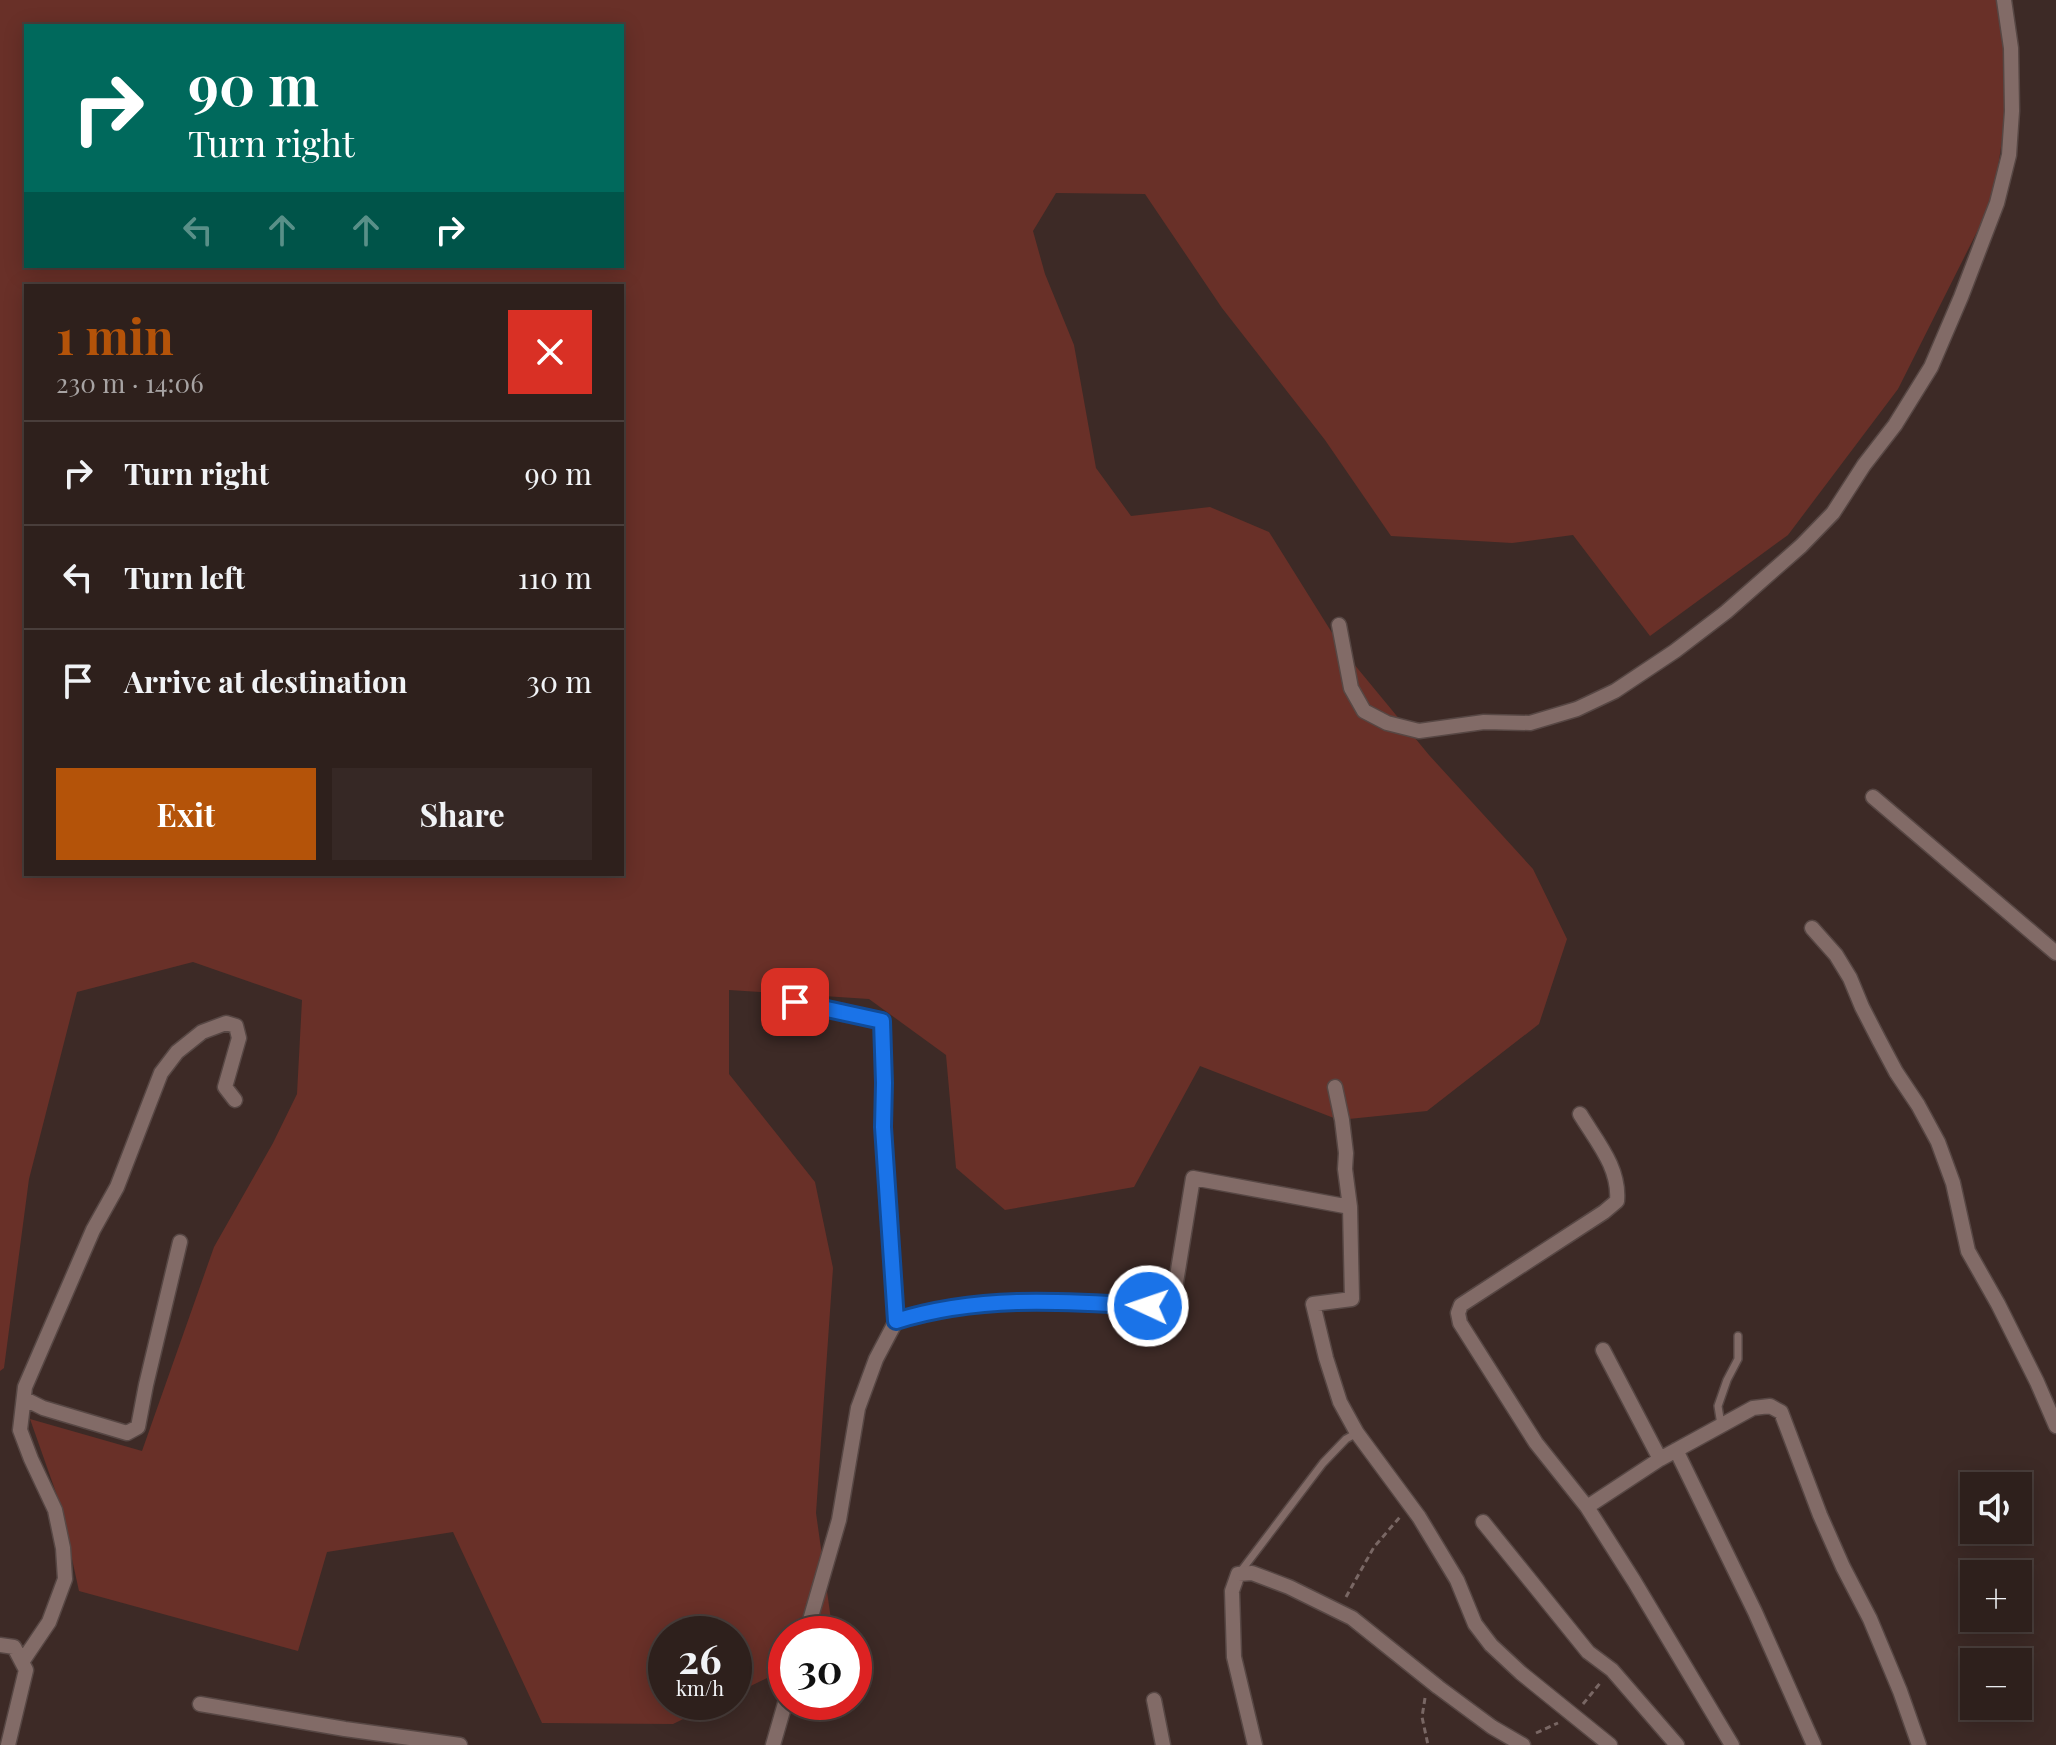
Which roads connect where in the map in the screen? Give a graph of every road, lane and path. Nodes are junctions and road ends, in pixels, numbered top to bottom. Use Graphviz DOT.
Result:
graph roads {
  1 [pos="2004,0"];
  2 [pos="1339,625"];
  3 [pos="1873,797"];
  4 [pos="1812,928"];
  5 [pos="2056,953"];
  6 [pos="795,1002"];
  7 [pos="1335,1087"];
  8 [pos="235,1100"];
  9 [pos="1580,1114"];
  10 [pos="1350,1207"];
  11 [pos="180,1242"];
  12 [pos="896,1321"];
  13 [pos="1738,1336"];
  14 [pos="1603,1350"];
  15 [pos="25,1399"];
  16 [pos="1721,1425"];
  17 [pos="2056,1426"];
  18 [pos="1357,1433"];
  19 [pos="1676,1450"];
  20 [pos="1660,1459"];
  21 [pos="1410,1505"];
  22 [pos="1587,1507"];
  23 [pos="1483,1522"];
  24 [pos="1238,1574"];
  25 [pos="1339,1612"];
  26 [pos="811,1616"];
  27 [pos="0,1645"];
  28 [pos="22,1662"];
  29 [pos="1428,1679"];
  30 [pos="1154,1700"];
  31 [pos="200,1704"];
  32 [pos="780,1720"];
  33 [pos="345,1729"];
  34 [pos="8,1745"];
  35 [pos="341,1745"];
  36 [pos="460,1745"];
  37 [pos="773,1745"];
  38 [pos="1163,1745"];
  39 [pos="1255,1745"];
  40 [pos="1428,1745"];
  41 [pos="1523,1745"];
  42 [pos="1610,1745"];
  43 [pos="1677,1745"];
  44 [pos="1732,1745"];
  45 [pos="1814,1745"];
  46 [pos="1919,1745"];
  1 -- 2 [label="street"];
  3 -- 5 [label="street"];
  4 -- 17 [label="street"];
  6 -- 12 [label="street"];
  7 -- 10 [label="street"];
  8 -- 15 [label="street"];
  9 -- 22 [label="street"];
  10 -- 12 [label="street"];
  10 -- 18 [label="street"];
  11 -- 15 [label="street"];
  12 -- 26 [label="street"];
  13 -- 16 [label="lane"];
  14 -- 20 [label="street"];
  15 -- 28 [label="street"];
  16 -- 19 [label="street"];
  16 -- 46 [label="street"];
  18 -- 21 [label="street"];
  18 -- 24 [label="lane"];
  19 -- 20 [label="street"];
  19 -- 45 [label="street"];
  20 -- 22 [label="street"];
  21 -- 25 [label="path"];
  21 -- 42 [label="street"];
  22 -- 44 [label="street"];
  23 -- 43 [label="street"];
  24 -- 25 [label="street"];
  24 -- 39 [label="street"];
  25 -- 29 [label="street"];
  27 -- 28 [label="street"];
  28 -- 34 [label="street"];
  29 -- 40 [label="path"];
  29 -- 41 [label="street"];
  30 -- 38 [label="street"];
  31 -- 33 [label="street"];
  32 -- 37 [label="street"];
  33 -- 35 [label="street"];
  33 -- 36 [label="street"];
}
